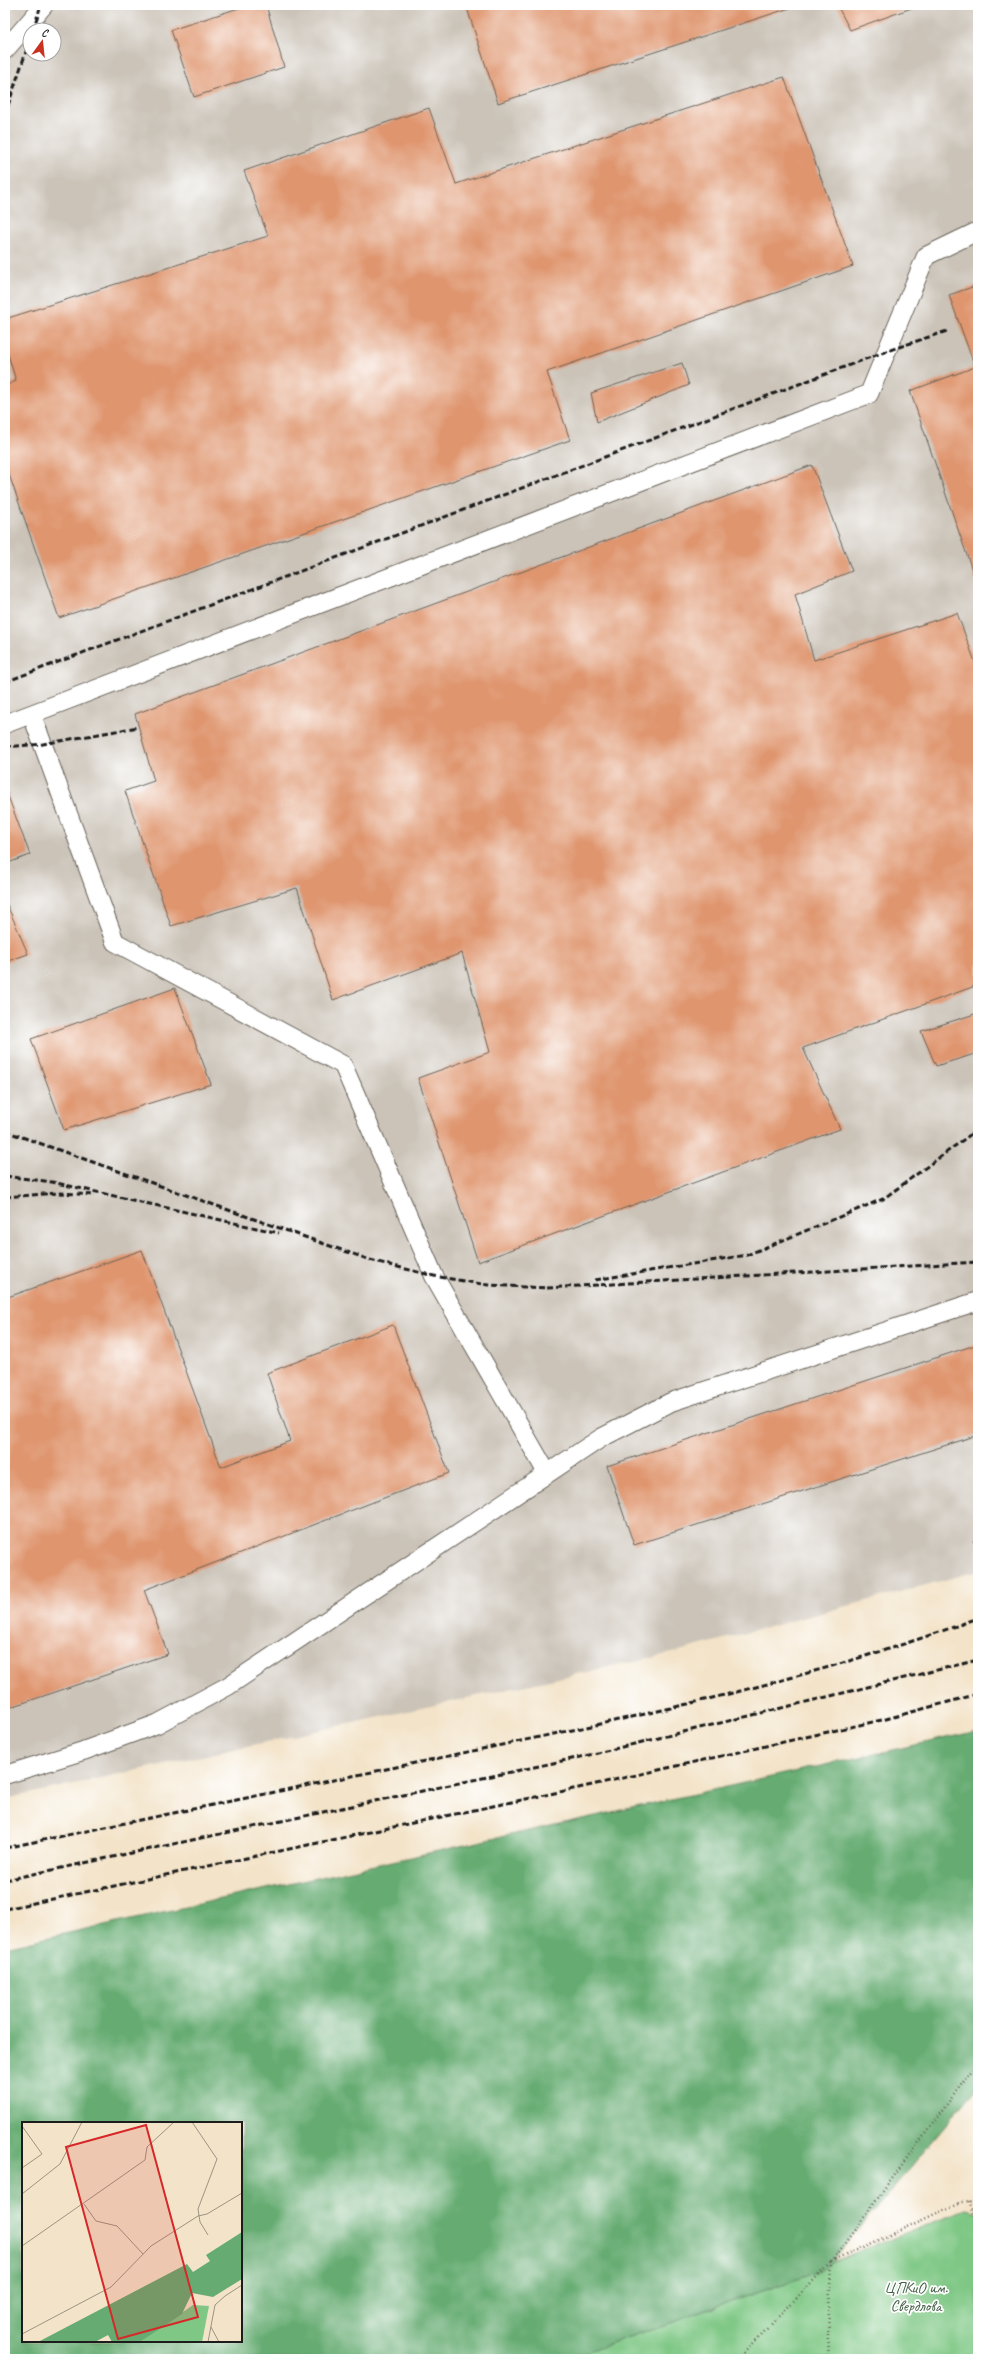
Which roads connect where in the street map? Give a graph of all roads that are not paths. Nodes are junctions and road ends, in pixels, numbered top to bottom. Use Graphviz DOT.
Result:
graph roads {
  1 [pos="44,5"];
  2 [pos="5,50"];
  3 [pos="978,231"];
  4 [pos="32,715"];
  5 [pos="5,724"];
  6 [pos="978,1301"];
  7 [pos="547,1473"];
  8 [pos="5,1775"];
  1 -- 2 [label="lane"];
  3 -- 4 [label="lane"];
  4 -- 5 [label="lane"];
  4 -- 7 [label="lane"];
  6 -- 7 [label="lane"];
  7 -- 8 [label="lane"];
}
